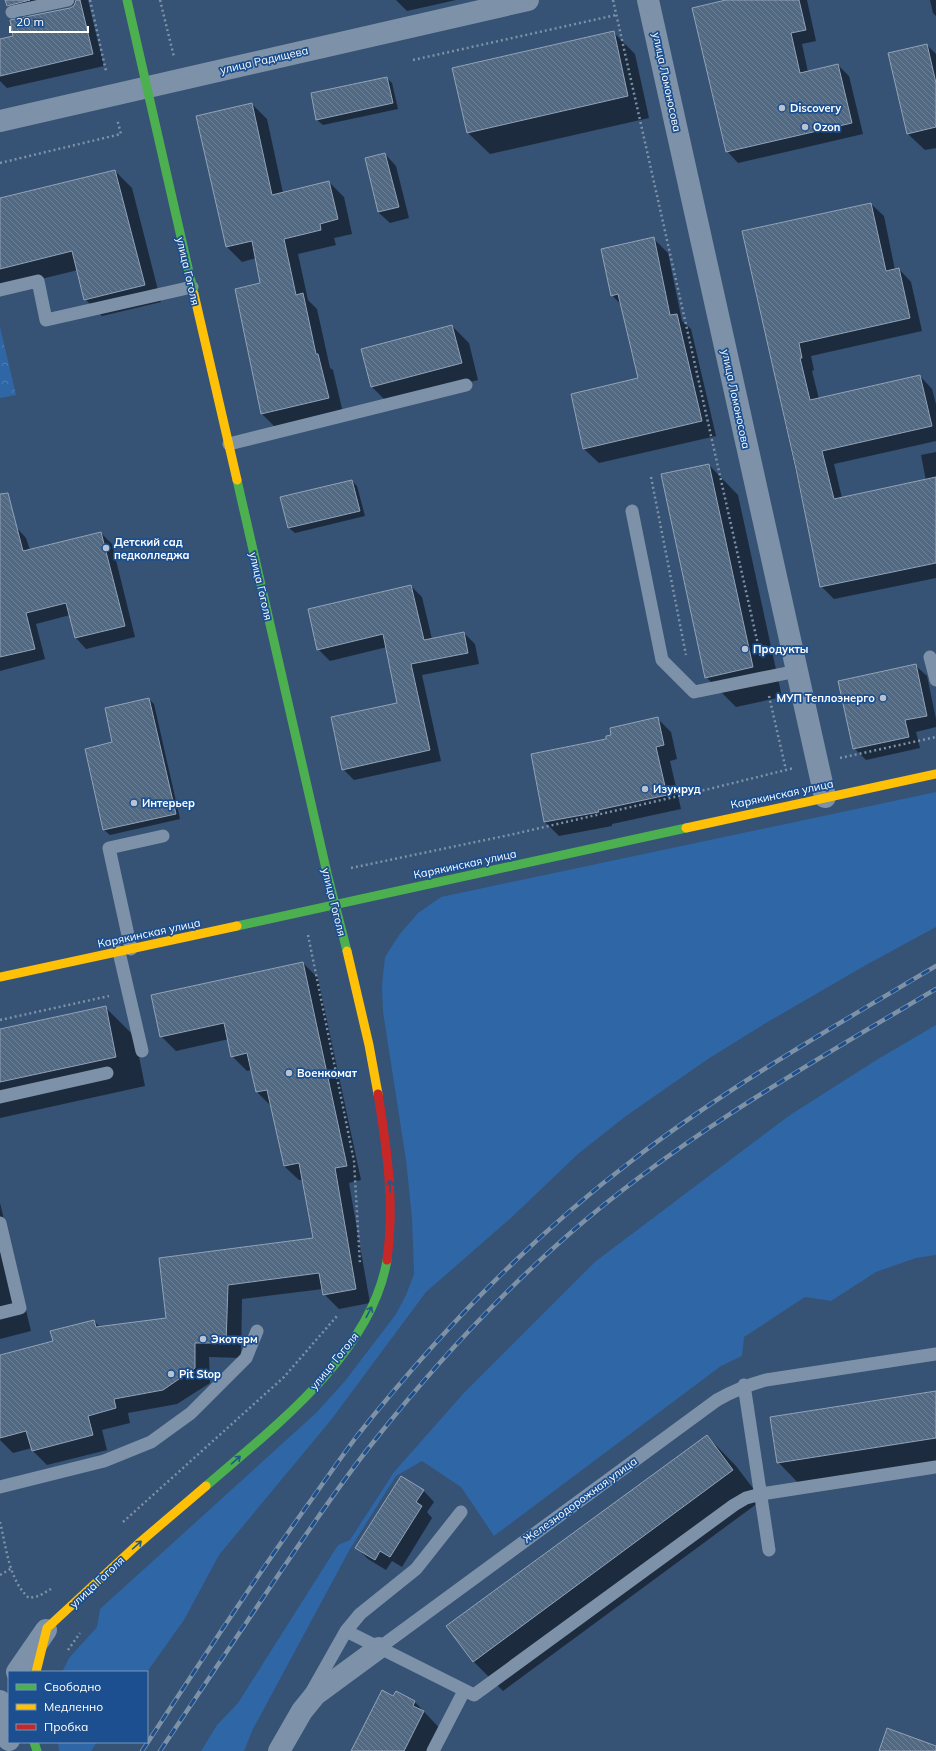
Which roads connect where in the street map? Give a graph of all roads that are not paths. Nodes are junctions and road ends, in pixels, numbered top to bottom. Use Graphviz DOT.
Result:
graph roads {
  1 [pos="68,0"];
  2 [pos="127,0"];
  3 [pos="528,0"];
  4 [pos="648,0"];
  5 [pos="12,12"];
  6 [pos="147,86"];
  7 [pos="0,121"];
  8 [pos="192,287"];
  9 [pos="0,290"];
  10 [pos="466,385"];
  11 [pos="229,444"];
  12 [pos="632,511"];
  13 [pos="930,657"];
  14 [pos="797,671"];
  15 [pos="936,680"];
  16 [pos="936,774"];
  17 [pos="825,797"];
  18 [pos="163,836"];
  19 [pos="336,904"];
  20 [pos="125,950"];
  21 [pos="0,977"];
  22 [pos="142,1051"];
  23 [pos="107,1073"];
  24 [pos="0,1098"];
  25 [pos="0,1223"];
  26 [pos="0,1313"];
  27 [pos="257,1331"];
  28 [pos="936,1354"];
  29 [pos="744,1385"];
  30 [pos="936,1467"];
  31 [pos="0,1487"];
  32 [pos="761,1494"];
  33 [pos="461,1512"];
  34 [pos="769,1550"];
  35 [pos="47,1628"];
  36 [pos="346,1631"];
  37 [pos="379,1648"];
  38 [pos="18,1671"];
  39 [pos="36,1671"];
  40 [pos="8,1686"];
  41 [pos="464,1691"];
  42 [pos="0,1698"];
  43 [pos="0,1701"];
  44 [pos="302,1711"];
  45 [pos="8,1737"];
  46 [pos="279,1751"];
  47 [pos="433,1751"];
  1 -- 5 [label="lane"];
  2 -- 6 [label="street, улица Гоголя"];
  3 -- 6 [label="street, улица Радищева"];
  4 -- 14 [label="street, улица Ломоносова"];
  6 -- 7 [label="street, улица Радищева"];
  6 -- 8 [label="street, улица Гоголя"];
  8 -- 9 [label="lane"];
  8 -- 11 [label="street, улица Гоголя"];
  10 -- 11 [label="lane"];
  11 -- 19 [label="street, улица Гоголя"];
  12 -- 14 [label="lane"];
  13 -- 15 [label="lane"];
  14 -- 17 [label="street, улица Ломоносова"];
  16 -- 17 [label="street, Карякинская улица"];
  17 -- 19 [label="street, Карякинская улица"];
  18 -- 20 [label="lane"];
  19 -- 20 [label="street, Карякинская улица"];
  35 -- 19 [label="street, улица Гоголя, one-way"];
  20 -- 21 [label="street, Карякинская улица"];
  20 -- 22 [label="lane"];
  23 -- 24 [label="lane"];
  25 -- 26 [label="lane"];
  27 -- 31 [label="lane"];
  28 -- 29 [label="lane, Железнодорожная улица"];
  29 -- 32 [label="lane"];
  29 -- 37 [label="lane, Железнодорожная улица"];
  30 -- 32 [label="lane"];
  32 -- 34 [label="lane"];
  32 -- 41 [label="lane"];
  33 -- 36 [label="lane"];
  35 -- 38 [label="street, улица Гоголя"];
  35 -- 39 [label="street"];
  36 -- 37 [label="lane"];
  36 -- 44 [label="lane"];
  37 -- 41 [label="lane"];
  37 -- 44 [label="street, Железнодорожная улица"];
  40 -- 42 [label="street"];
  41 -- 47 [label="lane"];
  43 -- 45 [label="street"];
  44 -- 46 [label="street, Железнодорожная улица"];
}
